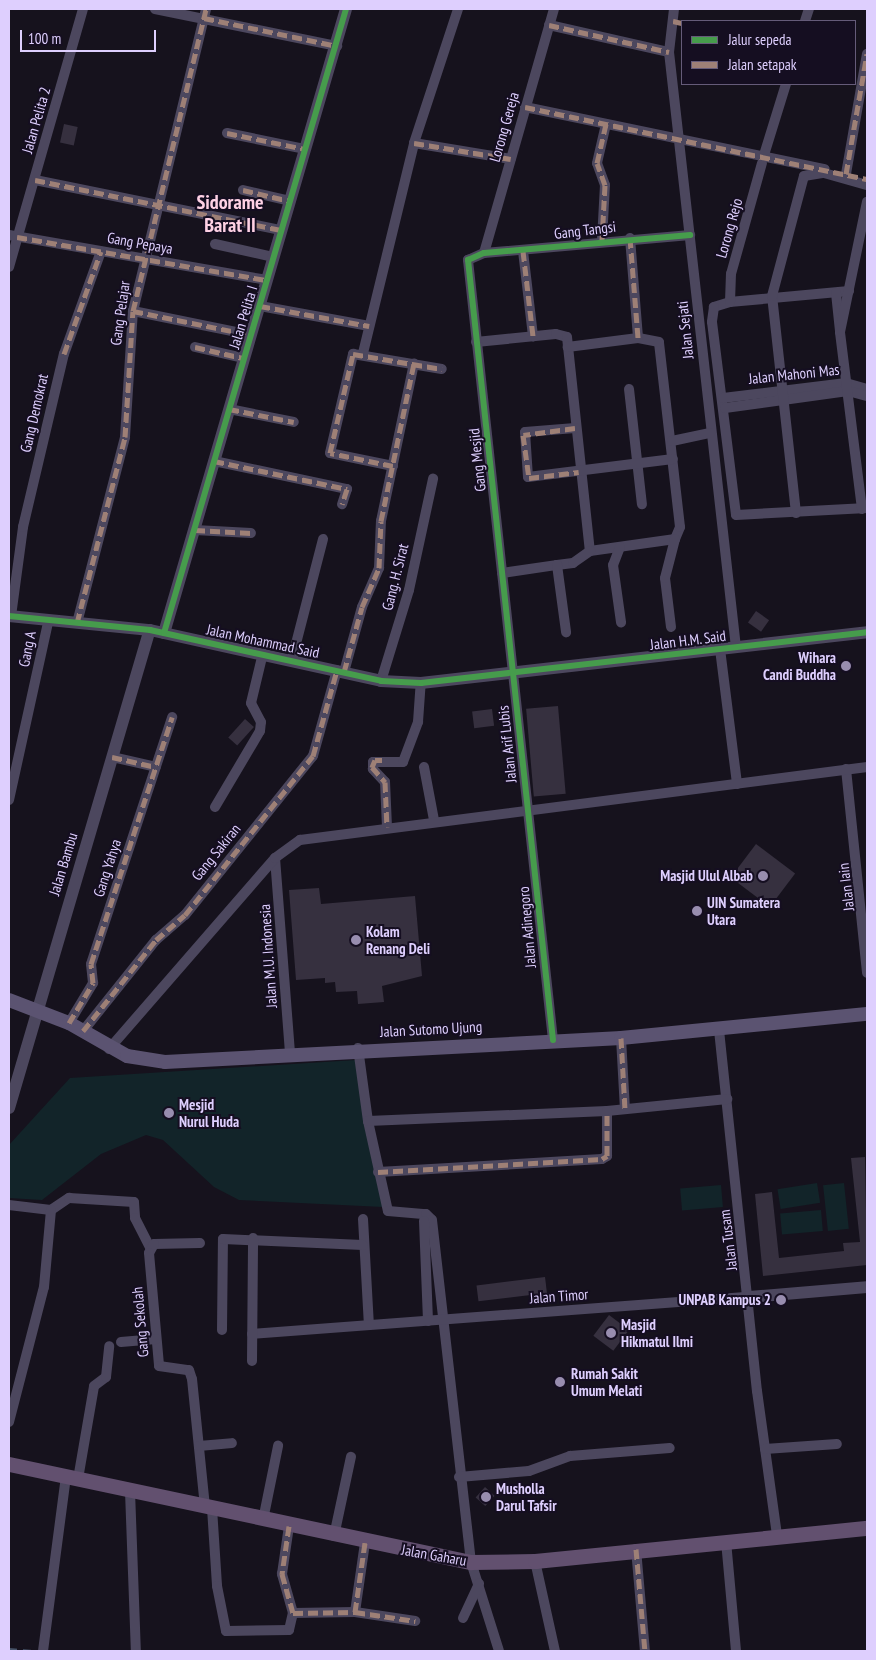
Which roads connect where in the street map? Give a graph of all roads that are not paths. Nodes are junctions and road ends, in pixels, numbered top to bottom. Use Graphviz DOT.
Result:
graph roads {
  1 [pos="83,9"];
  2 [pos="155,9"];
  3 [pos="346,9"];
  4 [pos="458,9"];
  5 [pos="554,9"];
  6 [pos="674,9"];
  7 [pos="205,14"];
  8 [pos="678,22"];
  9 [pos="549,25"];
  10 [pos="337,46"];
  11 [pos="669,52"];
  12 [pos="867,54"];
  13 [pos="786,85"];
  14 [pos="525,107"];
  15 [pos="606,124"];
  16 [pos="227,133"];
  17 [pos="680,137"];
  18 [pos="414,143"];
  19 [pos="305,149"];
  20 [pos="511,158"];
  21 [pos="763,159"];
  22 [pos="846,174"];
  23 [pos="867,179"];
  24 [pos="35,180"];
  25 [pos="867,185"];
  26 [pos="243,190"];
  27 [pos="290,201"];
  28 [pos="867,202"];
  29 [pos="157,203"];
  30 [pos="281,230"];
  31 [pos="690,235"];
  32 [pos="13,236"];
  33 [pos="630,238"];
  34 [pos="602,240"];
  35 [pos="215,244"];
  36 [pos="523,251"];
  37 [pos="101,252"];
  38 [pos="484,253"];
  39 [pos="273,257"];
  40 [pos="145,258"];
  41 [pos="9,267"];
  42 [pos="267,280"];
  43 [pos="850,290"];
  44 [pos="836,293"];
  45 [pos="772,296"];
  46 [pos="730,302"];
  47 [pos="260,306"];
  48 [pos="133,311"];
  49 [pos="369,326"];
  50 [pos="840,332"];
  51 [pos="251,335"];
  52 [pos="533,336"];
  53 [pos="638,338"];
  54 [pos="476,342"];
  55 [pos="568,346"];
  56 [pos="195,347"];
  57 [pos="363,353"];
  58 [pos="244,358"];
  59 [pos="414,363"];
  60 [pos="442,369"];
  61 [pos="847,387"];
  62 [pos="867,389"];
  63 [pos="629,390"];
  64 [pos="780,390"];
  65 [pos="867,396"];
  66 [pos="781,402"];
  67 [pos="724,403"];
  68 [pos="229,409"];
  69 [pos="294,422"];
  70 [pos="575,428"];
  71 [pos="710,433"];
  72 [pos="672,441"];
  73 [pos="673,459"];
  74 [pos="214,461"];
  75 [pos="636,463"];
  76 [pos="393,466"];
  77 [pos="579,472"];
  78 [pos="433,479"];
  79 [pos="342,504"];
  80 [pos="642,504"];
  81 [pos="865,509"];
  82 [pos="796,513"];
  83 [pos="195,530"];
  84 [pos="251,533"];
  85 [pos="323,539"];
  86 [pos="674,539"];
  87 [pos="620,547"];
  88 [pos="590,551"];
  89 [pos="557,565"];
  90 [pos="502,572"];
  91 [pos="10,616"];
  92 [pos="48,622"];
  93 [pos="621,622"];
  94 [pos="77,623"];
  95 [pos="672,627"];
  96 [pos="150,630"];
  97 [pos="566,632"];
  98 [pos="867,632"];
  99 [pos="164,633"];
  100 [pos="736,647"];
  101 [pos="720,649"];
  102 [pos="264,653"];
  103 [pos="292,659"];
  104 [pos="340,671"];
  105 [pos="512,674"];
  106 [pos="381,681"];
  107 [pos="421,684"];
  108 [pos="172,717"];
  109 [pos="112,757"];
  110 [pos="156,767"];
  111 [pos="424,767"];
  112 [pos="867,767"];
  113 [pos="846,770"];
  114 [pos="737,784"];
  115 [pos="9,800"];
  116 [pos="214,807"];
  117 [pos="527,811"];
  118 [pos="434,820"];
  119 [pos="387,827"];
  120 [pos="275,858"];
  121 [pos="867,972"];
  122 [pos="9,1000"];
  123 [pos="36,1008"];
  124 [pos="867,1014"];
  125 [pos="69,1023"];
  126 [pos="719,1030"];
  127 [pos="83,1031"];
  128 [pos="621,1038"];
  129 [pos="553,1040"];
  130 [pos="358,1048"];
  131 [pos="109,1049"];
  132 [pos="290,1052"];
  133 [pos="727,1099"];
  134 [pos="9,1108"];
  135 [pos="625,1109"];
  136 [pos="607,1110"];
  137 [pos="368,1121"];
  138 [pos="378,1172"];
  139 [pos="9,1205"];
  140 [pos="51,1210"];
  141 [pos="363,1219"];
  142 [pos="424,1221"];
  143 [pos="252,1238"];
  144 [pos="200,1243"];
  145 [pos="363,1245"];
  146 [pos="150,1248"];
  147 [pos="867,1287"];
  148 [pos="750,1297"];
  149 [pos="428,1321"];
  150 [pos="443,1321"];
  151 [pos="369,1325"];
  152 [pos="222,1330"];
  153 [pos="252,1334"];
  154 [pos="156,1339"];
  155 [pos="121,1342"];
  156 [pos="109,1346"];
  157 [pos="252,1362"];
  158 [pos="9,1422"];
  159 [pos="232,1443"];
  160 [pos="837,1444"];
  161 [pos="199,1446"];
  162 [pos="278,1446"];
  163 [pos="670,1448"];
  164 [pos="765,1450"];
  165 [pos="351,1457"];
  166 [pos="9,1464"];
  167 [pos="459,1477"];
  168 [pos="72,1478"];
  169 [pos="130,1491"];
  170 [pos="209,1507"];
  171 [pos="262,1520"];
  172 [pos="289,1526"];
  173 [pos="867,1528"];
  174 [pos="334,1536"];
  175 [pos="777,1536"];
  176 [pos="726,1541"];
  177 [pos="364,1542"];
  178 [pos="636,1549"];
  179 [pos="535,1561"];
  180 [pos="471,1562"];
  181 [pos="478,1583"];
  182 [pos="355,1612"];
  183 [pos="293,1613"];
  184 [pos="463,1618"];
  185 [pos="415,1621"];
  186 [pos="44,1651"];
  187 [pos="136,1651"];
  188 [pos="499,1651"];
  189 [pos="555,1651"];
  190 [pos="645,1651"];
  191 [pos="736,1651"];
  1 -- 24 [label="street, Jalan Pelita 2"];
  2 -- 7 [label="street"];
  3 -- 10 [label="street, Jalan Pelita I"];
  4 -- 18 [label="street"];
  5 -- 9 [label="street, Lorong Gereja"];
  6 -- 8 [label="street, Jalan Sejati"];
  7 -- 10 [label="street"];
  7 -- 29 [label="street, Gang Pelajar"];
  8 -- 11 [label="street, Jalan Sejati"];
  9 -- 11 [label="street"];
  9 -- 14 [label="street, Lorong Gereja"];
  10 -- 19 [label="street, Jalan Pelita I"];
  11 -- 17 [label="street, Jalan Sejati"];
  12 -- 22 [label="street"];
  13 -- 21 [label="street, Lorong Rejo"];
  14 -- 15 [label="street"];
  14 -- 20 [label="street, Lorong Gereja"];
  15 -- 17 [label="street"];
  15 -- 34 [label="street"];
  16 -- 19 [label="street"];
  17 -- 21 [label="street"];
  17 -- 31 [label="street, Jalan Sejati"];
  18 -- 20 [label="street"];
  18 -- 49 [label="street"];
  19 -- 27 [label="street, Jalan Pelita I"];
  20 -- 38 [label="street, Lorong Gereja"];
  21 -- 22 [label="street"];
  21 -- 46 [label="street, Lorong Rejo"];
  22 -- 23 [label="street"];
  24 -- 29 [label="street"];
  24 -- 32 [label="street, Jalan Pelita 2"];
  25 -- 45 [label="street"];
  26 -- 27 [label="street"];
  27 -- 30 [label="street, Jalan Pelita I"];
  28 -- 43 [label="street"];
  29 -- 30 [label="street"];
  29 -- 40 [label="street, Gang Pelajar"];
  30 -- 39 [label="street, Jalan Pelita I"];
  31 -- 33 [label="street, Gang Tangsi"];
  31 -- 71 [label="street, Jalan Sejati"];
  32 -- 37 [label="street, Gang Pepaya"];
  32 -- 41 [label="street, Jalan Pelita 2"];
  33 -- 34 [label="street, Gang Tangsi"];
  33 -- 53 [label="street"];
  34 -- 36 [label="street, Gang Tangsi"];
  35 -- 39 [label="street"];
  36 -- 38 [label="street, Gang Tangsi"];
  36 -- 52 [label="street"];
  37 -- 40 [label="street, Gang Pepaya"];
  37 -- 91 [label="street, Gang Demokrat"];
  38 -- 54 [label="street, Gang Mesjid"];
  39 -- 42 [label="street, Jalan Pelita I"];
  40 -- 42 [label="street, Gang Pepaya"];
  40 -- 48 [label="street, Gang Pelajar"];
  42 -- 47 [label="street, Jalan Pelita I"];
  43 -- 44 [label="street"];
  43 -- 50 [label="street"];
  44 -- 45 [label="street"];
  44 -- 50 [label="street"];
  45 -- 46 [label="street"];
  45 -- 64 [label="street"];
  46 -- 67 [label="street"];
  47 -- 49 [label="street"];
  47 -- 51 [label="street, Jalan Pelita I"];
  48 -- 51 [label="street"];
  48 -- 94 [label="street, Gang Pelajar"];
  49 -- 57 [label="street"];
  50 -- 61 [label="street"];
  51 -- 58 [label="street, Jalan Pelita I"];
  52 -- 54 [label="street"];
  52 -- 55 [label="street"];
  53 -- 55 [label="street"];
  53 -- 72 [label="street"];
  54 -- 90 [label="street, Gang Mesjid"];
  55 -- 70 [label="street"];
  56 -- 58 [label="street"];
  57 -- 59 [label="street"];
  57 -- 76 [label="street"];
  58 -- 68 [label="street, Jalan Pelita I"];
  59 -- 60 [label="street"];
  59 -- 76 [label="street, Gang Sakiran"];
  61 -- 62 [label="street, Jalan Mahoni Mas"];
  61 -- 64 [label="street, Jalan Mahoni Mas"];
  61 -- 65 [label="street, Jalan Mahoni Mas"];
  61 -- 66 [label="street, Jalan Mahoni Mas"];
  61 -- 81 [label="street"];
  63 -- 75 [label="street"];
  64 -- 66 [label="street"];
  64 -- 67 [label="street, Jalan Mahoni Mas"];
  66 -- 67 [label="street, Jalan Mahoni Mas"];
  66 -- 82 [label="street"];
  67 -- 82 [label="street"];
  68 -- 69 [label="street"];
  68 -- 74 [label="street, Jalan Pelita I"];
  70 -- 77 [label="street"];
  70 -- 77 [label="street"];
  71 -- 72 [label="street"];
  71 -- 100 [label="street, Jalan Sejati"];
  72 -- 73 [label="street"];
  73 -- 75 [label="street"];
  73 -- 86 [label="street"];
  74 -- 79 [label="street"];
  74 -- 83 [label="street, Jalan Pelita I"];
  75 -- 77 [label="street"];
  75 -- 80 [label="street"];
  76 -- 104 [label="street, Gang Sakiran"];
  77 -- 88 [label="street"];
  78 -- 106 [label="street, Gang. H. Sirat"];
  81 -- 82 [label="street"];
  83 -- 84 [label="street"];
  83 -- 99 [label="street, Jalan Pelita I"];
  85 -- 103 [label="street"];
  86 -- 87 [label="street"];
  86 -- 95 [label="street"];
  87 -- 88 [label="street"];
  87 -- 93 [label="street"];
  88 -- 89 [label="street"];
  89 -- 90 [label="street"];
  89 -- 97 [label="street"];
  90 -- 105 [label="street, Gang Mesjid"];
  91 -- 92 [label="street, Jalan Mohammad Said"];
  92 -- 94 [label="street, Jalan Mohammad Said"];
  92 -- 115 [label="street, Gang A"];
  94 -- 96 [label="street, Jalan Mohammad Said"];
  96 -- 99 [label="street, Jalan Mohammad Said"];
  96 -- 109 [label="street, Jalan Bambu"];
  98 -- 100 [label="street, Jalan H.M. Said"];
  99 -- 102 [label="street, Jalan Mohammad Said"];
  100 -- 101 [label="street, Jalan H.M. Said"];
  101 -- 105 [label="street, Jalan H.M. Said"];
  101 -- 114 [label="street"];
  102 -- 103 [label="street, Jalan Mohammad Said"];
  102 -- 116 [label="street"];
  103 -- 104 [label="street, Jalan Mohammad Said"];
  104 -- 106 [label="street, Jalan Mohammad Said"];
  104 -- 127 [label="street, Gang Sakiran"];
  105 -- 107 [label="street, Jalan Mohammad Said"];
  105 -- 117 [label="street, Jalan Arif Lubis"];
  106 -- 107 [label="street, Jalan Mohammad Said"];
  107 -- 119 [label="street"];
  108 -- 110 [label="street, Gang Yahya"];
  109 -- 110 [label="street"];
  109 -- 123 [label="street, Jalan Bambu"];
  110 -- 125 [label="street, Gang Yahya"];
  111 -- 118 [label="street"];
  112 -- 113 [label="street"];
  113 -- 114 [label="street"];
  113 -- 121 [label="street, Jalan Iain"];
  114 -- 117 [label="street"];
  117 -- 118 [label="street"];
  117 -- 129 [label="street, Jalan Adinegoro"];
  118 -- 119 [label="street"];
  119 -- 120 [label="street"];
  120 -- 131 [label="street"];
  120 -- 132 [label="street, Jalan M.U. Indonesia"];
  122 -- 123 [label="main road, Jalan Sutomo Ujung"];
  123 -- 125 [label="main road, Jalan Sutomo Ujung"];
  123 -- 134 [label="street, Jalan Bambu"];
  124 -- 126 [label="main road, Jalan Sutomo Ujung"];
  125 -- 127 [label="main road, Jalan Sutomo Ujung"];
  126 -- 128 [label="main road, Jalan Sutomo Ujung"];
  126 -- 133 [label="street, Jalan Tusam"];
  127 -- 131 [label="main road, Jalan Sutomo Ujung"];
  128 -- 129 [label="main road, Jalan Sutomo Ujung"];
  128 -- 135 [label="street"];
  129 -- 130 [label="main road, Jalan Sutomo Ujung"];
  130 -- 132 [label="main road, Jalan Sutomo Ujung"];
  130 -- 137 [label="street"];
  131 -- 132 [label="main road, Jalan Sutomo Ujung"];
  133 -- 135 [label="street"];
  133 -- 148 [label="street, Jalan Tusam"];
  135 -- 136 [label="street"];
  136 -- 137 [label="street"];
  136 -- 138 [label="street"];
  137 -- 138 [label="street"];
  138 -- 150 [label="street"];
  139 -- 140 [label="street"];
  140 -- 146 [label="street"];
  140 -- 158 [label="street"];
  141 -- 145 [label="street"];
  142 -- 149 [label="street"];
  143 -- 145 [label="street"];
  143 -- 152 [label="street"];
  143 -- 153 [label="street"];
  144 -- 146 [label="street"];
  145 -- 151 [label="street"];
  146 -- 154 [label="street, Gang Sekolah"];
  147 -- 148 [label="street, Jalan Timor"];
  148 -- 150 [label="street, Jalan Timor"];
  148 -- 164 [label="street, Jalan Tusam"];
  149 -- 150 [label="street, Jalan Timor"];
  149 -- 151 [label="street, Jalan Timor"];
  150 -- 167 [label="street"];
  151 -- 153 [label="street, Jalan Timor"];
  153 -- 157 [label="street"];
  154 -- 155 [label="street"];
  154 -- 161 [label="street, Gang Sekolah"];
  156 -- 168 [label="street"];
  159 -- 161 [label="street"];
  160 -- 164 [label="street"];
  161 -- 170 [label="street, Gang Sekolah"];
  162 -- 171 [label="street"];
  163 -- 167 [label="street"];
  164 -- 175 [label="street, Jalan Tusam"];
  165 -- 174 [label="street"];
  166 -- 168 [label="main road, Jalan Gaharu"];
  167 -- 180 [label="street"];
  168 -- 169 [label="main road, Jalan Gaharu"];
  168 -- 186 [label="street"];
  169 -- 170 [label="main road, Jalan Gaharu"];
  169 -- 187 [label="street"];
  170 -- 171 [label="main road, Jalan Gaharu"];
  170 -- 183 [label="street, Gang Sekolah"];
  171 -- 172 [label="main road, Jalan Gaharu"];
  172 -- 174 [label="main road, Jalan Gaharu"];
  172 -- 183 [label="street"];
  173 -- 175 [label="main road, Jalan Gaharu"];
  174 -- 177 [label="main road, Jalan Gaharu"];
  175 -- 176 [label="main road, Jalan Gaharu"];
  176 -- 178 [label="main road, Jalan Gaharu"];
  176 -- 191 [label="street"];
  177 -- 180 [label="main road, Jalan Gaharu"];
  177 -- 182 [label="street"];
  178 -- 179 [label="main road, Jalan Gaharu"];
  178 -- 190 [label="street"];
  179 -- 180 [label="main road, Jalan Gaharu"];
  179 -- 189 [label="street"];
  180 -- 181 [label="street"];
  181 -- 184 [label="street"];
  181 -- 188 [label="street"];
  182 -- 183 [label="street"];
  182 -- 185 [label="street"];
}
